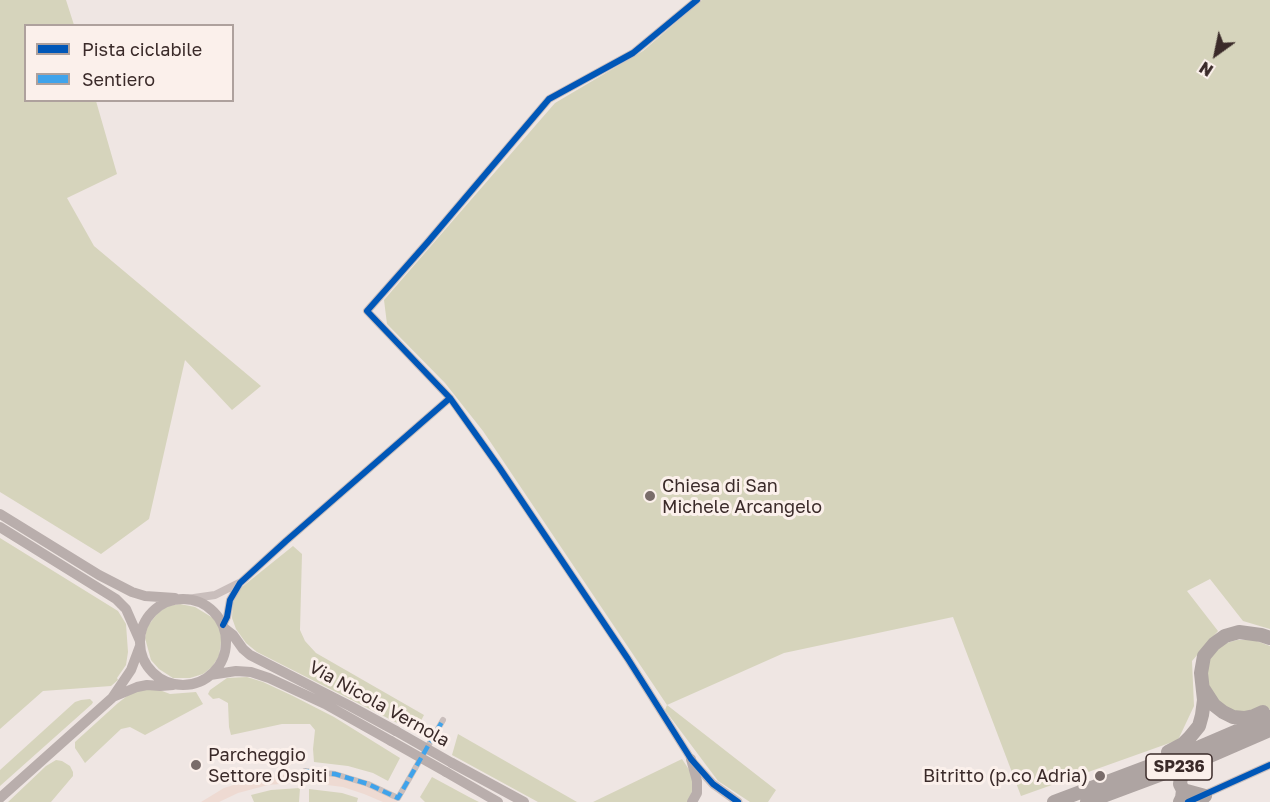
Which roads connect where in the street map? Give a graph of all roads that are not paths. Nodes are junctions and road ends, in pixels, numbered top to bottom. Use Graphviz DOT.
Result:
graph roads {
  1 [pos="697,0"];
  2 [pos="450,398"];
  3 [pos="0,514"];
  4 [pos="0,527"];
  5 [pos="240,583"];
  6 [pos="183,599"];
  7 [pos="223,627"];
  8 [pos="1270,638"];
  9 [pos="140,643"];
  10 [pos="210,675"];
  11 [pos="178,684"];
  12 [pos="1202,686"];
  13 [pos="112,698"];
  14 [pos="1270,709"];
  15 [pos="1270,717"];
  16 [pos="443,720"];
  17 [pos="1270,730"];
  18 [pos="394,736"];
  19 [pos="691,759"];
  20 [pos="1270,765"];
  21 [pos="449,767"];
  22 [pos="305,771"];
  23 [pos="1137,771"];
  24 [pos="0,798"];
  25 [pos="1184,798"];
  26 [pos="1208,799"];
  27 [pos="498,802"];
  28 [pos="524,802"];
  29 [pos="692,802"];
  30 [pos="738,802"];
  31 [pos="1054,802"];
  32 [pos="1087,802"];
  1 -- 2 [label="street"];
  2 -- 5 [label="street"];
  2 -- 19 [label="street"];
  3 -- 6 [label="main road"];
  4 -- 9 [label="main road"];
  5 -- 6 [label="street"];
  5 -- 7 [label="street"];
  6 -- 7 [label="main road"];
  6 -- 9 [label="main road"];
  7 -- 10 [label="main road"];
  7 -- 18 [label="main road, Via Nicola Vernola"];
  8 -- 12 [label="highway"];
  9 -- 11 [label="main road"];
  9 -- 13 [label="main road"];
  10 -- 11 [label="main road"];
  10 -- 18 [label="main road, Via Nicola Vernola"];
  11 -- 13 [label="main road"];
  12 -- 14 [label="highway"];
  12 -- 23 [label="highway"];
  13 -- 24 [label="main road"];
  15 -- 23 [label="highway, SP236"];
  16 -- 22 [label="street"];
  17 -- 25 [label="highway"];
  17 -- 32 [label="highway, SP236"];
  18 -- 21 [label="main road, Via Nicola Vernola, bridge"];
  19 -- 29 [label="main road"];
  19 -- 30 [label="street"];
  20 -- 26 [label="street"];
  21 -- 27 [label="main road, Via Nicola Vernola"];
  21 -- 28 [label="main road, Via Nicola Vernola"];
  23 -- 31 [label="highway, SP236"];
  25 -- 26 [label="highway"];
}
